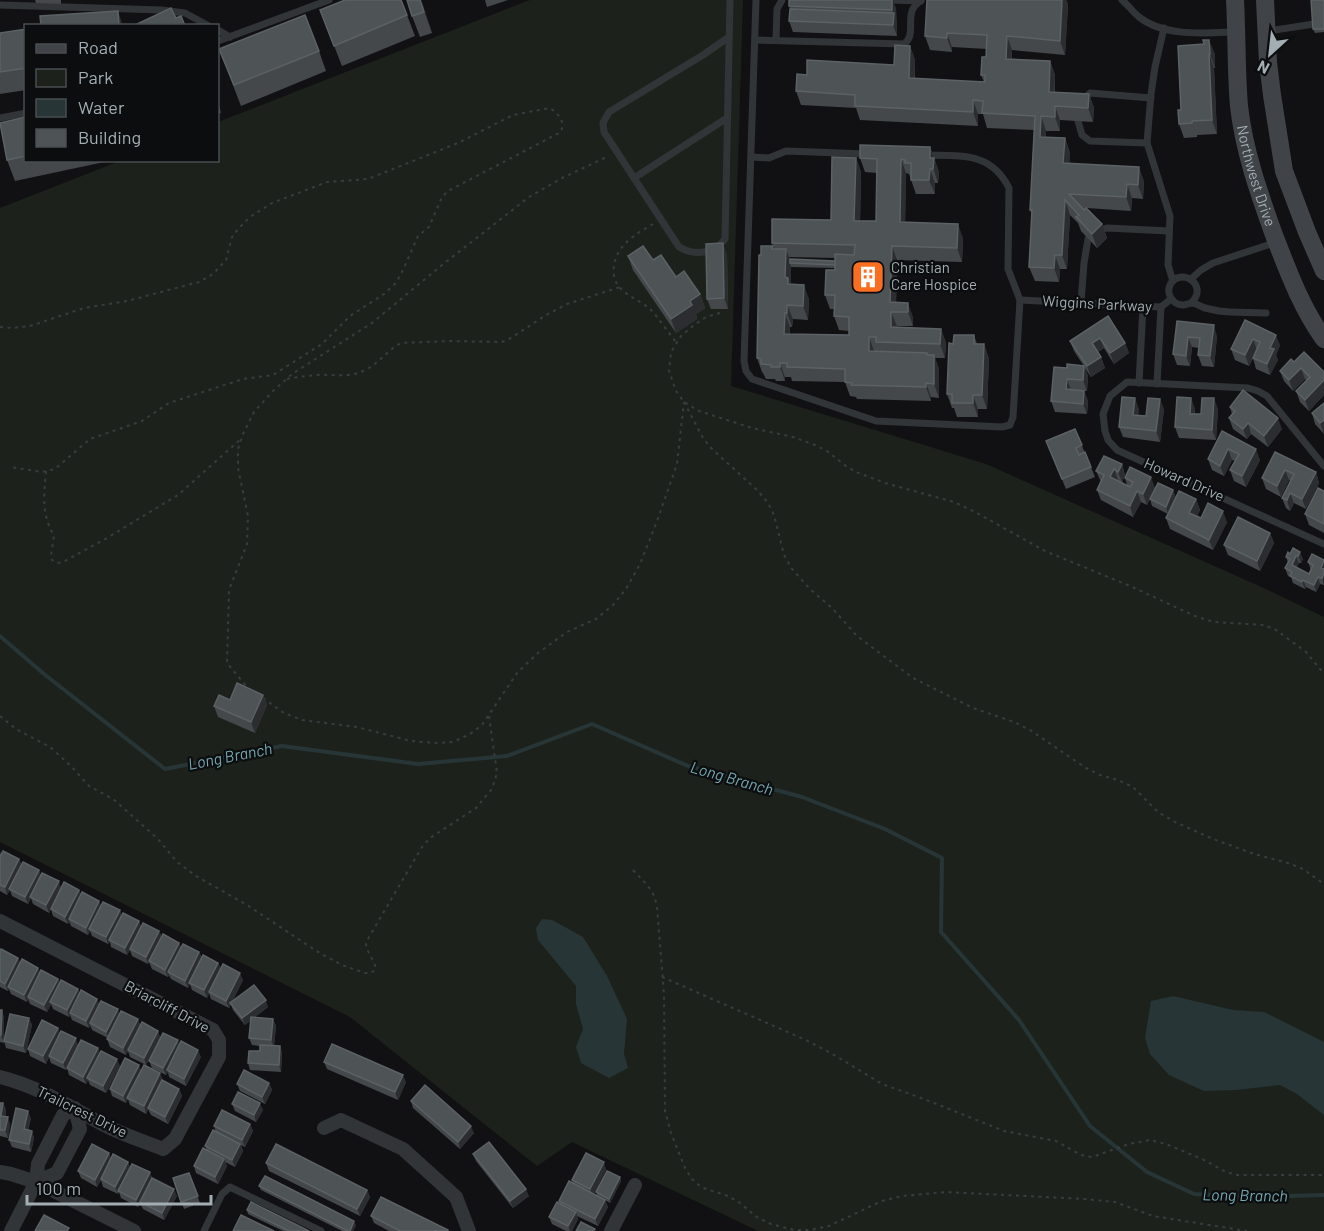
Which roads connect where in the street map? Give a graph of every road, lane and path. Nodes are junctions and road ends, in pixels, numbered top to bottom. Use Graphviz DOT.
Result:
graph roads {
  1 [pos="329,0"];
  2 [pos="730,0"];
  3 [pos="756,0"];
  4 [pos="782,0"];
  5 [pos="891,0"];
  6 [pos="921,0"];
  7 [pos="1122,0"];
  8 [pos="1236,0"];
  9 [pos="1265,0"];
  10 [pos="22,3"];
  11 [pos="69,3"];
  12 [pos="0,5"];
  13 [pos="205,24"];
  14 [pos="1314,24"];
  15 [pos="1164,28"];
  16 [pos="219,31"];
  17 [pos="1268,31"];
  18 [pos="1237,32"];
  19 [pos="230,37"];
  20 [pos="729,37"];
  21 [pos="755,40"];
  22 [pos="776,40"];
  23 [pos="219,41"];
  24 [pos="1150,98"];
  25 [pos="1080,108"];
  26 [pos="24,113"];
  27 [pos="0,118"];
  28 [pos="727,118"];
  29 [pos="1078,121"];
  30 [pos="1147,143"];
  31 [pos="617,152"];
  32 [pos="877,154"];
  33 [pos="922,155"];
  34 [pos="751,157"];
  35 [pos="634,178"];
  36 [pos="661,220"];
  37 [pos="1100,230"];
  38 [pos="1169,231"];
  39 [pos="1307,232"];
  40 [pos="1088,239"];
  41 [pos="1277,242"];
  42 [pos="1324,271"];
  43 [pos="1191,279"];
  44 [pos="1173,281"];
  45 [pos="620,287"];
  46 [pos="1171,299"];
  47 [pos="1020,300"];
  48 [pos="1082,302"];
  49 [pos="1191,303"];
  50 [pos="1143,306"];
  51 [pos="1161,307"];
  52 [pos="1266,313"];
  53 [pos="720,314"];
  54 [pos="0,327"];
  55 [pos="1324,339"];
  56 [pos="676,343"];
  57 [pos="287,379"];
  58 [pos="1139,383"];
  59 [pos="1157,384"];
  60 [pos="684,402"];
  61 [pos="241,439"];
  62 [pos="1324,466"];
  63 [pos="10,467"];
  64 [pos="46,471"];
  65 [pos="1324,544"];
  66 [pos="1324,674"];
  67 [pos="489,715"];
  68 [pos="0,716"];
  69 [pos="633,870"];
  70 [pos="1324,885"];
  71 [pos="0,921"];
  72 [pos="662,977"];
  73 [pos="0,1077"];
  74 [pos="75,1108"];
  75 [pos="324,1128"];
  76 [pos="163,1149"];
  77 [pos="0,1172"];
  78 [pos="1324,1175"];
  79 [pos="36,1182"];
  80 [pos="635,1185"];
  81 [pos="11,1231"];
  82 [pos="134,1231"];
  83 [pos="204,1231"];
  84 [pos="321,1231"];
  85 [pos="469,1231"];
  86 [pos="611,1231"];
  87 [pos="1247,1231"];
  1 -- 19 [label="lane"];
  2 -- 20 [label="lane"];
  3 -- 21 [label="lane"];
  4 -- 22 [label="lane"];
  5 -- 6 [label="lane"];
  6 -- 22 [label="lane"];
  7 -- 15 [label="lane"];
  8 -- 18 [label="main road, Northwest Drive"];
  9 -- 17 [label="main road, Northwest Drive"];
  10 -- 11 [label="lane"];
  10 -- 12 [label="lane"];
  11 -- 13 [label="lane"];
  14 -- 17 [label="lane"];
  15 -- 18 [label="lane"];
  15 -- 24 [label="lane"];
  16 -- 19 [label="lane"];
  17 -- 18 [label="main road"];
  17 -- 39 [label="main road, Northwest Drive"];
  18 -- 41 [label="main road, Northwest Drive"];
  19 -- 23 [label="lane"];
  20 -- 28 [label="lane"];
  20 -- 31 [label="lane"];
  21 -- 22 [label="lane"];
  21 -- 34 [label="lane"];
  24 -- 25 [label="lane"];
  24 -- 30 [label="lane"];
  26 -- 27 [label="lane"];
  28 -- 35 [label="lane"];
  28 -- 36 [label="lane"];
  29 -- 30 [label="lane"];
  30 -- 38 [label="lane, Wiggins Parkway"];
  31 -- 35 [label="lane"];
  31 -- 57 [label="path"];
  32 -- 34 [label="lane"];
  33 -- 47 [label="lane"];
  34 -- 47 [label="lane"];
  35 -- 36 [label="lane"];
  36 -- 45 [label="path"];
  37 -- 38 [label="lane"];
  38 -- 44 [label="lane, Wiggins Parkway"];
  39 -- 41 [label="main road"];
  39 -- 42 [label="main road, Northwest Drive"];
  40 -- 48 [label="lane"];
  41 -- 43 [label="lane"];
  41 -- 55 [label="main road, Northwest Drive"];
  43 -- 44 [label="lane"];
  43 -- 49 [label="lane"];
  44 -- 46 [label="lane, Wiggins Parkway"];
  45 -- 56 [label="path"];
  45 -- 57 [label="path"];
  46 -- 49 [label="lane, Wiggins Parkway"];
  46 -- 51 [label="lane, Wiggins Parkway"];
  47 -- 48 [label="lane, Wiggins Parkway"];
  48 -- 50 [label="lane, Wiggins Parkway"];
  49 -- 52 [label="lane, Wiggins Parkway"];
  50 -- 51 [label="lane, Wiggins Parkway"];
  50 -- 58 [label="lane"];
  51 -- 59 [label="lane"];
  53 -- 56 [label="path"];
  54 -- 64 [label="path"];
  56 -- 60 [label="path"];
  57 -- 61 [label="path"];
  58 -- 59 [label="lane"];
  58 -- 65 [label="lane, Howard Drive"];
  59 -- 62 [label="lane"];
  60 -- 66 [label="path"];
  60 -- 67 [label="path"];
  60 -- 70 [label="path"];
  61 -- 64 [label="path"];
  61 -- 67 [label="path"];
  63 -- 64 [label="path"];
  67 -- 68 [label="path"];
  69 -- 72 [label="path"];
  71 -- 76 [label="street, Briarcliff Drive"];
  72 -- 78 [label="path"];
  72 -- 87 [label="path"];
  73 -- 74 [label="street, Trailcrest Drive"];
  74 -- 76 [label="street, Trailcrest Drive"];
  74 -- 79 [label="street"];
  74 -- 79 [label="street"];
  75 -- 85 [label="street"];
  77 -- 79 [label="street"];
  79 -- 81 [label="street"];
  79 -- 82 [label="street"];
  80 -- 86 [label="street"];
  83 -- 84 [label="lane"];
}
